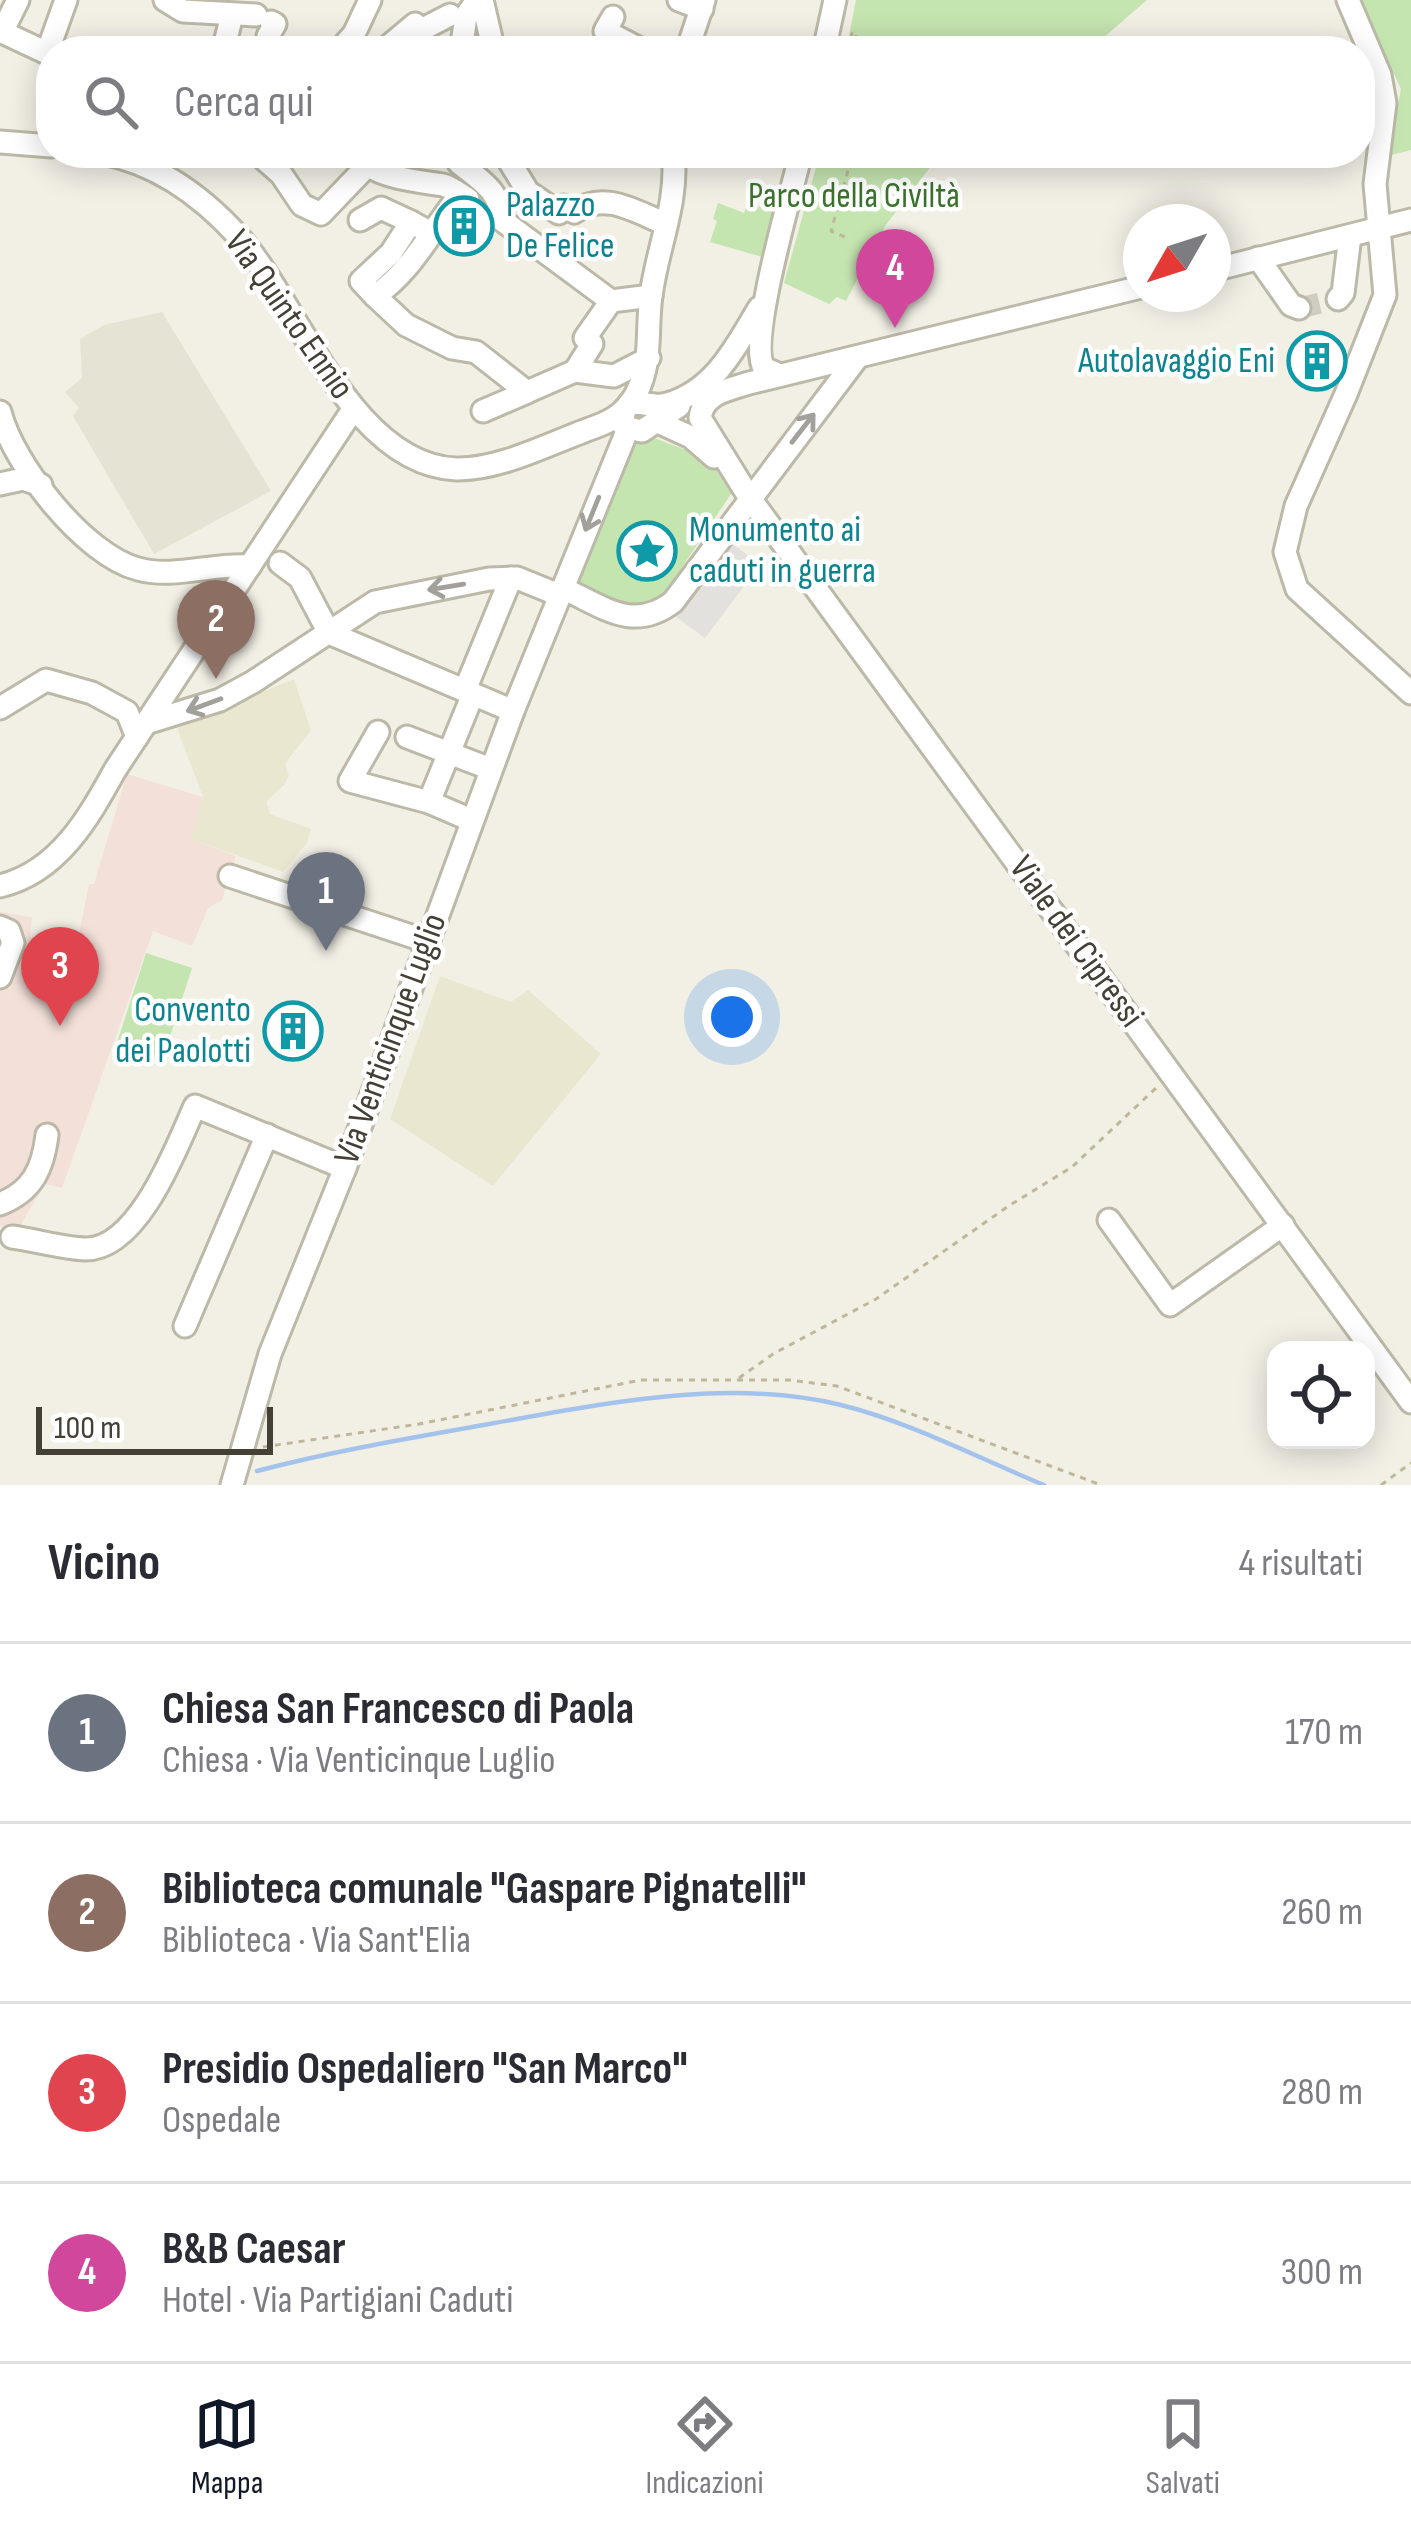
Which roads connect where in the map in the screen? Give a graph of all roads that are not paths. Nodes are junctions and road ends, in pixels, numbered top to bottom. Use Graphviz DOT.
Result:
graph roads {
  1 [pos="18,0"];
  2 [pos="66,0"];
  3 [pos="370,0"];
  4 [pos="480,0"];
  5 [pos="679,0"];
  6 [pos="835,0"];
  7 [pos="1348,0"];
  8 [pos="165,1"];
  9 [pos="703,4"];
  10 [pos="252,13"];
  11 [pos="614,16"];
  12 [pos="459,20"];
  13 [pos="1,31"];
  14 [pos="53,36"];
  15 [pos="268,36"];
  16 [pos="351,36"];
  17 [pos="400,36"];
  18 [pos="460,36"];
  19 [pos="490,36"];
  20 [pos="615,36"];
  21 [pos="692,36"];
  22 [pos="827,36"];
  23 [pos="1363,36"];
  24 [pos="36,48"];
  25 [pos="1375,63"];
  26 [pos="0,142"];
  27 [pos="36,145"];
  28 [pos="149,168"];
  29 [pos="275,168"];
  30 [pos="358,168"];
  31 [pos="387,168"];
  32 [pos="456,168"];
  33 [pos="469,168"];
  34 [pos="500,168"];
  35 [pos="515,168"];
  36 [pos="674,168"];
  37 [pos="797,168"];
  38 [pos="488,185"];
  39 [pos="452,190"];
  40 [pos="360,220"];
  41 [pos="1411,220"];
  42 [pos="666,224"];
  43 [pos="420,227"];
  44 [pos="1380,228"];
  45 [pos="1350,236"];
  46 [pos="1258,258"];
  47 [pos="1231,265"];
  48 [pos="768,292"];
  49 [pos="1123,292"];
  50 [pos="651,296"];
  51 [pos="1338,299"];
  52 [pos="611,301"];
  53 [pos="1299,308"];
  54 [pos="650,358"];
  55 [pos="857,358"];
  56 [pos="724,364"];
  57 [pos="575,371"];
  58 [pos="763,373"];
  59 [pos="527,392"];
  60 [pos="717,394"];
  61 [pos="354,409"];
  62 [pos="483,411"];
  63 [pos="0,412"];
  64 [pos="623,420"];
  65 [pos="658,422"];
  66 [pos="0,484"];
  67 [pos="41,485"];
  68 [pos="744,490"];
  69 [pos="280,562"];
  70 [pos="250,566"];
  71 [pos="511,578"];
  72 [pos="560,591"];
  73 [pos="329,633"];
  74 [pos="469,692"];
  75 [pos="1411,693"];
  76 [pos="0,708"];
  77 [pos="513,711"];
  78 [pos="142,730"];
  79 [pos="378,732"];
  80 [pos="406,736"];
  81 [pos="448,754"];
  82 [pos="491,769"];
  83 [pos="429,802"];
  84 [pos="471,820"];
  85 [pos="230,876"];
  86 [pos="0,886"];
  87 [pos="0,927"];
  88 [pos="426,941"];
  89 [pos="0,976"];
  90 [pos="47,1135"];
  91 [pos="267,1135"];
  92 [pos="345,1168"];
  93 [pos="0,1204"];
  94 [pos="1109,1220"];
  95 [pos="1283,1225"];
  96 [pos="11,1237"];
  97 [pos="184,1326"];
  98 [pos="1411,1402"];
  99 [pos="232,1485"];
  1 -- 13 [label="street"];
  2 -- 14 [label="street"];
  3 -- 16 [label="street"];
  4 -- 12 [label="street"];
  4 -- 19 [label="street"];
  5 -- 9 [label="street"];
  6 -- 22 [label="street"];
  7 -- 23 [label="street"];
  8 -- 10 [label="street"];
  9 -- 21 [label="street"];
  10 -- 15 [label="street"];
  11 -- 20 [label="street"];
  12 -- 17 [label="street"];
  12 -- 18 [label="street"];
  13 -- 24 [label="street"];
  25 -- 44 [label="street"];
  26 -- 27 [label="street"];
  28 -- 61 [label="street, Via Quinto Ennio"];
  29 -- 30 [label="street"];
  31 -- 39 [label="street"];
  32 -- 39 [label="street"];
  33 -- 38 [label="street"];
  34 -- 38 [label="street"];
  35 -- 42 [label="street"];
  36 -- 42 [label="street"];
  37 -- 48 [label="street"];
  38 -- 39 [label="street"];
  38 -- 52 [label="street"];
  39 -- 43 [label="street"];
  40 -- 43 [label="street"];
  41 -- 44 [label="street"];
  42 -- 50 [label="street"];
  43 -- 59 [label="street"];
  44 -- 45 [label="street"];
  44 -- 75 [label="street"];
  45 -- 46 [label="street"];
  45 -- 51 [label="street"];
  46 -- 47 [label="street"];
  46 -- 53 [label="street"];
  48 -- 56 [label="street"];
  48 -- 58 [label="street"];
  49 -- 55 [label="street"];
  50 -- 52 [label="street"];
  50 -- 54 [label="street"];
  52 -- 57 [label="street"];
  54 -- 57 [label="street"];
  54 -- 64 [label="street, Via Venticinque Luglio"];
  55 -- 58 [label="street"];
  68 -- 55 [label="street, one-way"];
  56 -- 58 [label="street"];
  56 -- 64 [label="street"];
  57 -- 59 [label="street"];
  58 -- 60 [label="street"];
  59 -- 62 [label="street"];
  60 -- 65 [label="street"];
  60 -- 68 [label="street"];
  61 -- 64 [label="street, Via Quinto Ennio"];
  61 -- 70 [label="street"];
  63 -- 67 [label="street"];
  64 -- 65 [label="street"];
  64 -- 72 [label="street, Via Venticinque Luglio, one-way"];
  65 -- 68 [label="street"];
  66 -- 67 [label="street"];
  67 -- 70 [label="street"];
  68 -- 72 [label="street"];
  68 -- 95 [label="street, Viale dei Cipressi"];
  69 -- 73 [label="street"];
  70 -- 78 [label="street"];
  71 -- 72 [label="street"];
  71 -- 73 [label="street, one-way"];
  71 -- 74 [label="street"];
  72 -- 77 [label="street, Via Venticinque Luglio"];
  73 -- 74 [label="street"];
  73 -- 78 [label="street, one-way"];
  74 -- 77 [label="street"];
  74 -- 81 [label="street"];
  76 -- 78 [label="street"];
  77 -- 82 [label="street, Via Venticinque Luglio"];
  78 -- 86 [label="street"];
  79 -- 83 [label="street"];
  80 -- 81 [label="street"];
  81 -- 82 [label="street"];
  81 -- 83 [label="street"];
  82 -- 84 [label="street, Via Venticinque Luglio"];
  83 -- 84 [label="street"];
  84 -- 88 [label="street, Via Venticinque Luglio"];
  85 -- 88 [label="street"];
  87 -- 89 [label="street"];
  88 -- 92 [label="street, Via Venticinque Luglio"];
  90 -- 93 [label="street"];
  91 -- 92 [label="street"];
  91 -- 96 [label="street"];
  91 -- 97 [label="street"];
  92 -- 99 [label="street, Via Venticinque Luglio"];
  94 -- 95 [label="street"];
  95 -- 98 [label="street, Viale dei Cipressi"];
}
